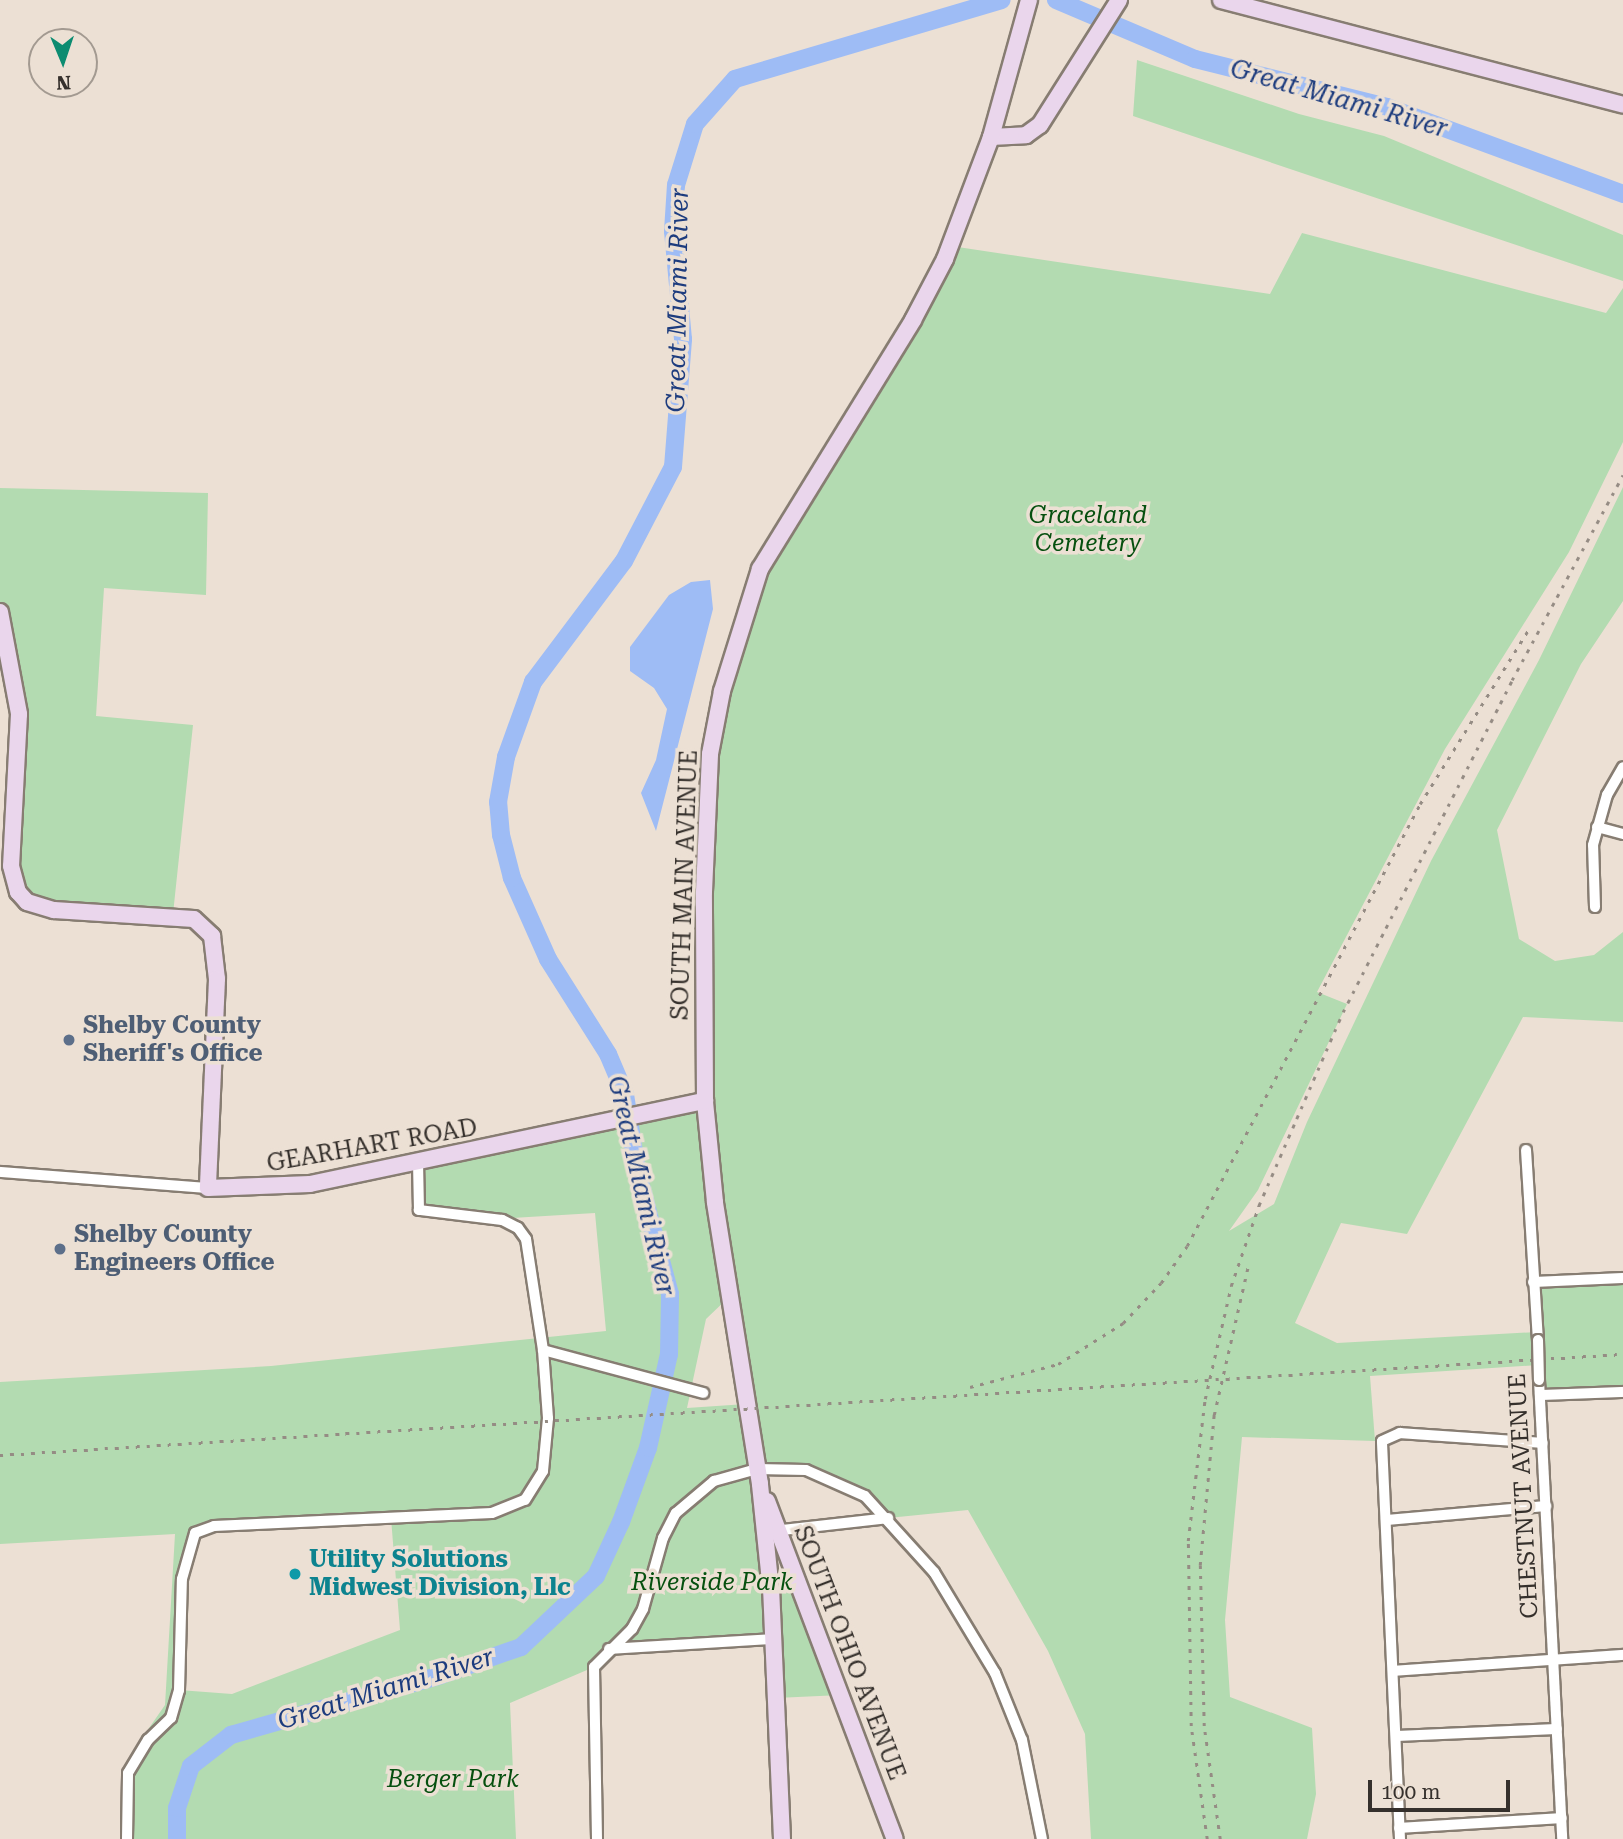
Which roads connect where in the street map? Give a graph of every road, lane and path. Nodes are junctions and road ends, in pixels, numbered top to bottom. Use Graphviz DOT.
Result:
graph roads {
  1 [pos="1030,0"];
  2 [pos="1119,0"];
  3 [pos="1221,0"];
  4 [pos="1623,105"];
  5 [pos="991,137"];
  6 [pos="0,612"];
  7 [pos="1623,767"];
  8 [pos="1597,827"];
  9 [pos="1623,834"];
  10 [pos="1595,907"];
  11 [pos="705,1101"];
  12 [pos="1526,1150"];
  13 [pos="418,1164"];
  14 [pos="0,1172"];
  15 [pos="208,1188"];
  16 [pos="1623,1278"];
  17 [pos="1533,1282"];
  18 [pos="543,1350"];
  19 [pos="1623,1392"];
  20 [pos="703,1393"];
  21 [pos="1540,1395"];
  22 [pos="1543,1443"];
  23 [pos="758,1477"];
  24 [pos="1546,1506"];
  25 [pos="888,1518"];
  26 [pos="1386,1520"];
  27 [pos="772,1531"];
  28 [pos="774,1639"];
  29 [pos="608,1649"];
  30 [pos="1623,1655"];
  31 [pos="1553,1660"];
  32 [pos="1393,1671"];
  33 [pos="1557,1729"];
  34 [pos="1396,1736"];
  35 [pos="1562,1818"];
  36 [pos="1400,1833"];
  37 [pos="127,1839"];
  38 [pos="597,1839"];
  39 [pos="782,1839"];
  40 [pos="895,1839"];
  41 [pos="1042,1839"];
  42 [pos="1562,1839"];
  1 -- 5 [label="main road, SOUTH MAIN AVENUE"];
  2 -- 5 [label="main road"];
  3 -- 4 [label="main road"];
  5 -- 11 [label="main road, SOUTH MAIN AVENUE"];
  6 -- 15 [label="main road"];
  7 -- 8 [label="street"];
  8 -- 9 [label="street"];
  8 -- 10 [label="street"];
  11 -- 13 [label="main road, GEARHART ROAD"];
  11 -- 23 [label="main road, SOUTH MAIN AVENUE"];
  12 -- 17 [label="street, CHESTNUT AVENUE"];
  13 -- 15 [label="main road, GEARHART ROAD"];
  13 -- 18 [label="street"];
  14 -- 15 [label="street, GEARHART ROAD"];
  16 -- 17 [label="street"];
  17 -- 21 [label="street, CHESTNUT AVENUE, bridge"];
  18 -- 20 [label="street"];
  18 -- 37 [label="street"];
  19 -- 21 [label="street"];
  21 -- 22 [label="street, CHESTNUT AVENUE"];
  22 -- 24 [label="street, CHESTNUT AVENUE"];
  22 -- 26 [label="street"];
  23 -- 25 [label="street"];
  23 -- 27 [label="main road, SOUTH MAIN AVENUE"];
  23 -- 29 [label="street"];
  24 -- 26 [label="street"];
  24 -- 31 [label="street, CHESTNUT AVENUE"];
  25 -- 27 [label="street"];
  25 -- 41 [label="street"];
  26 -- 32 [label="street"];
  27 -- 28 [label="main road, SOUTH MAIN AVENUE"];
  27 -- 40 [label="main road, SOUTH OHIO AVENUE"];
  28 -- 29 [label="street"];
  28 -- 39 [label="main road, SOUTH MAIN AVENUE"];
  29 -- 38 [label="street"];
  30 -- 31 [label="street"];
  31 -- 32 [label="street"];
  31 -- 33 [label="street, CHESTNUT AVENUE"];
  32 -- 34 [label="street"];
  33 -- 34 [label="street"];
  33 -- 35 [label="street, CHESTNUT AVENUE"];
  34 -- 36 [label="street"];
  35 -- 36 [label="street"];
  35 -- 42 [label="street, CHESTNUT AVENUE"];
}
